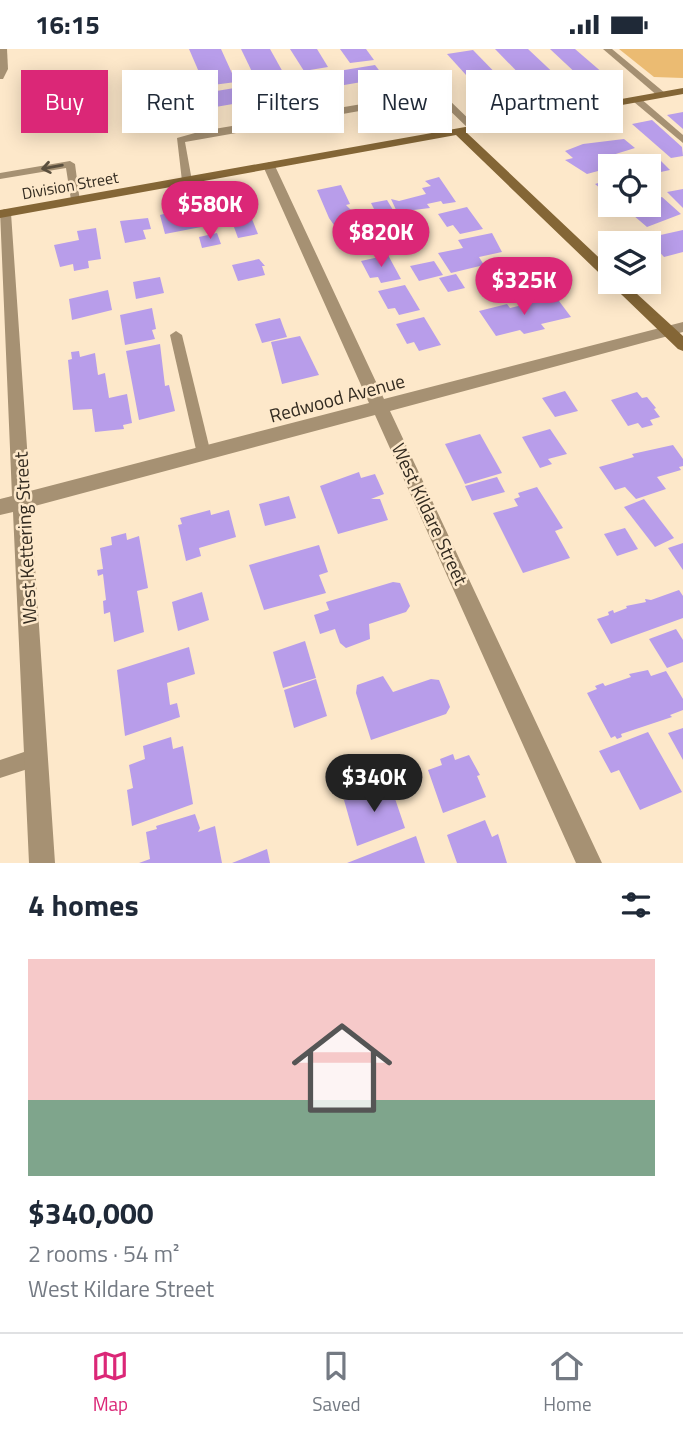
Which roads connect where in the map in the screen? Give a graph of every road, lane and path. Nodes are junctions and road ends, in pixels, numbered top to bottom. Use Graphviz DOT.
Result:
graph roads {
  1 [pos="3,49"];
  2 [pos="607,49"];
  3 [pos="0,77"];
  4 [pos="683,91"];
  5 [pos="662,95"];
  6 [pos="637,100"];
  7 [pos="623,102"];
  8 [pos="466,121"];
  9 [pos="466,131"];
  10 [pos="459,132"];
  11 [pos="683,140"];
  12 [pos="269,166"];
  13 [pos="0,176"];
  14 [pos="187,181"];
  15 [pos="76,200"];
  16 [pos="3,213"];
  17 [pos="598,265"];
  18 [pos="631,294"];
  19 [pos="676,329"];
  20 [pos="176,335"];
  21 [pos="683,345"];
  22 [pos="382,409"];
  23 [pos="204,454"];
  24 [pos="24,501"];
  25 [pos="0,507"];
  26 [pos="36,757"];
  27 [pos="0,769"];
  28 [pos="42,863"];
  29 [pos="589,863"];
  1 -- 3 [label="lane"];
  2 -- 5 [label="lane"];
  4 -- 5 [label="main road, Division Street"];
  5 -- 6 [label="main road, Division Street"];
  6 -- 7 [label="main road, Division Street"];
  6 -- 11 [label="lane"];
  8 -- 14 [label="lane"];
  9 -- 10 [label="main road, Division Street"];
  10 -- 12 [label="main road, Division Street"];
  10 -- 17 [label="main road"];
  12 -- 14 [label="main road, Division Street"];
  12 -- 22 [label="street, West Kildare Street"];
  15 -- 13 [label="lane, one-way"];
  14 -- 15 [label="main road, Division Street"];
  15 -- 16 [label="main road, Division Street"];
  16 -- 24 [label="street, West Kettering Street"];
  18 -- 19 [label="main road"];
  19 -- 21 [label="main road"];
  19 -- 22 [label="street, Redwood Avenue"];
  20 -- 23 [label="lane"];
  22 -- 23 [label="street, Redwood Avenue"];
  22 -- 29 [label="street, West Kildare Street"];
  23 -- 24 [label="street, Redwood Avenue"];
  24 -- 25 [label="street, Redwood Avenue"];
  24 -- 26 [label="street, West Kettering Street"];
  26 -- 27 [label="lane"];
  26 -- 28 [label="street, West Kettering Street"];
}
